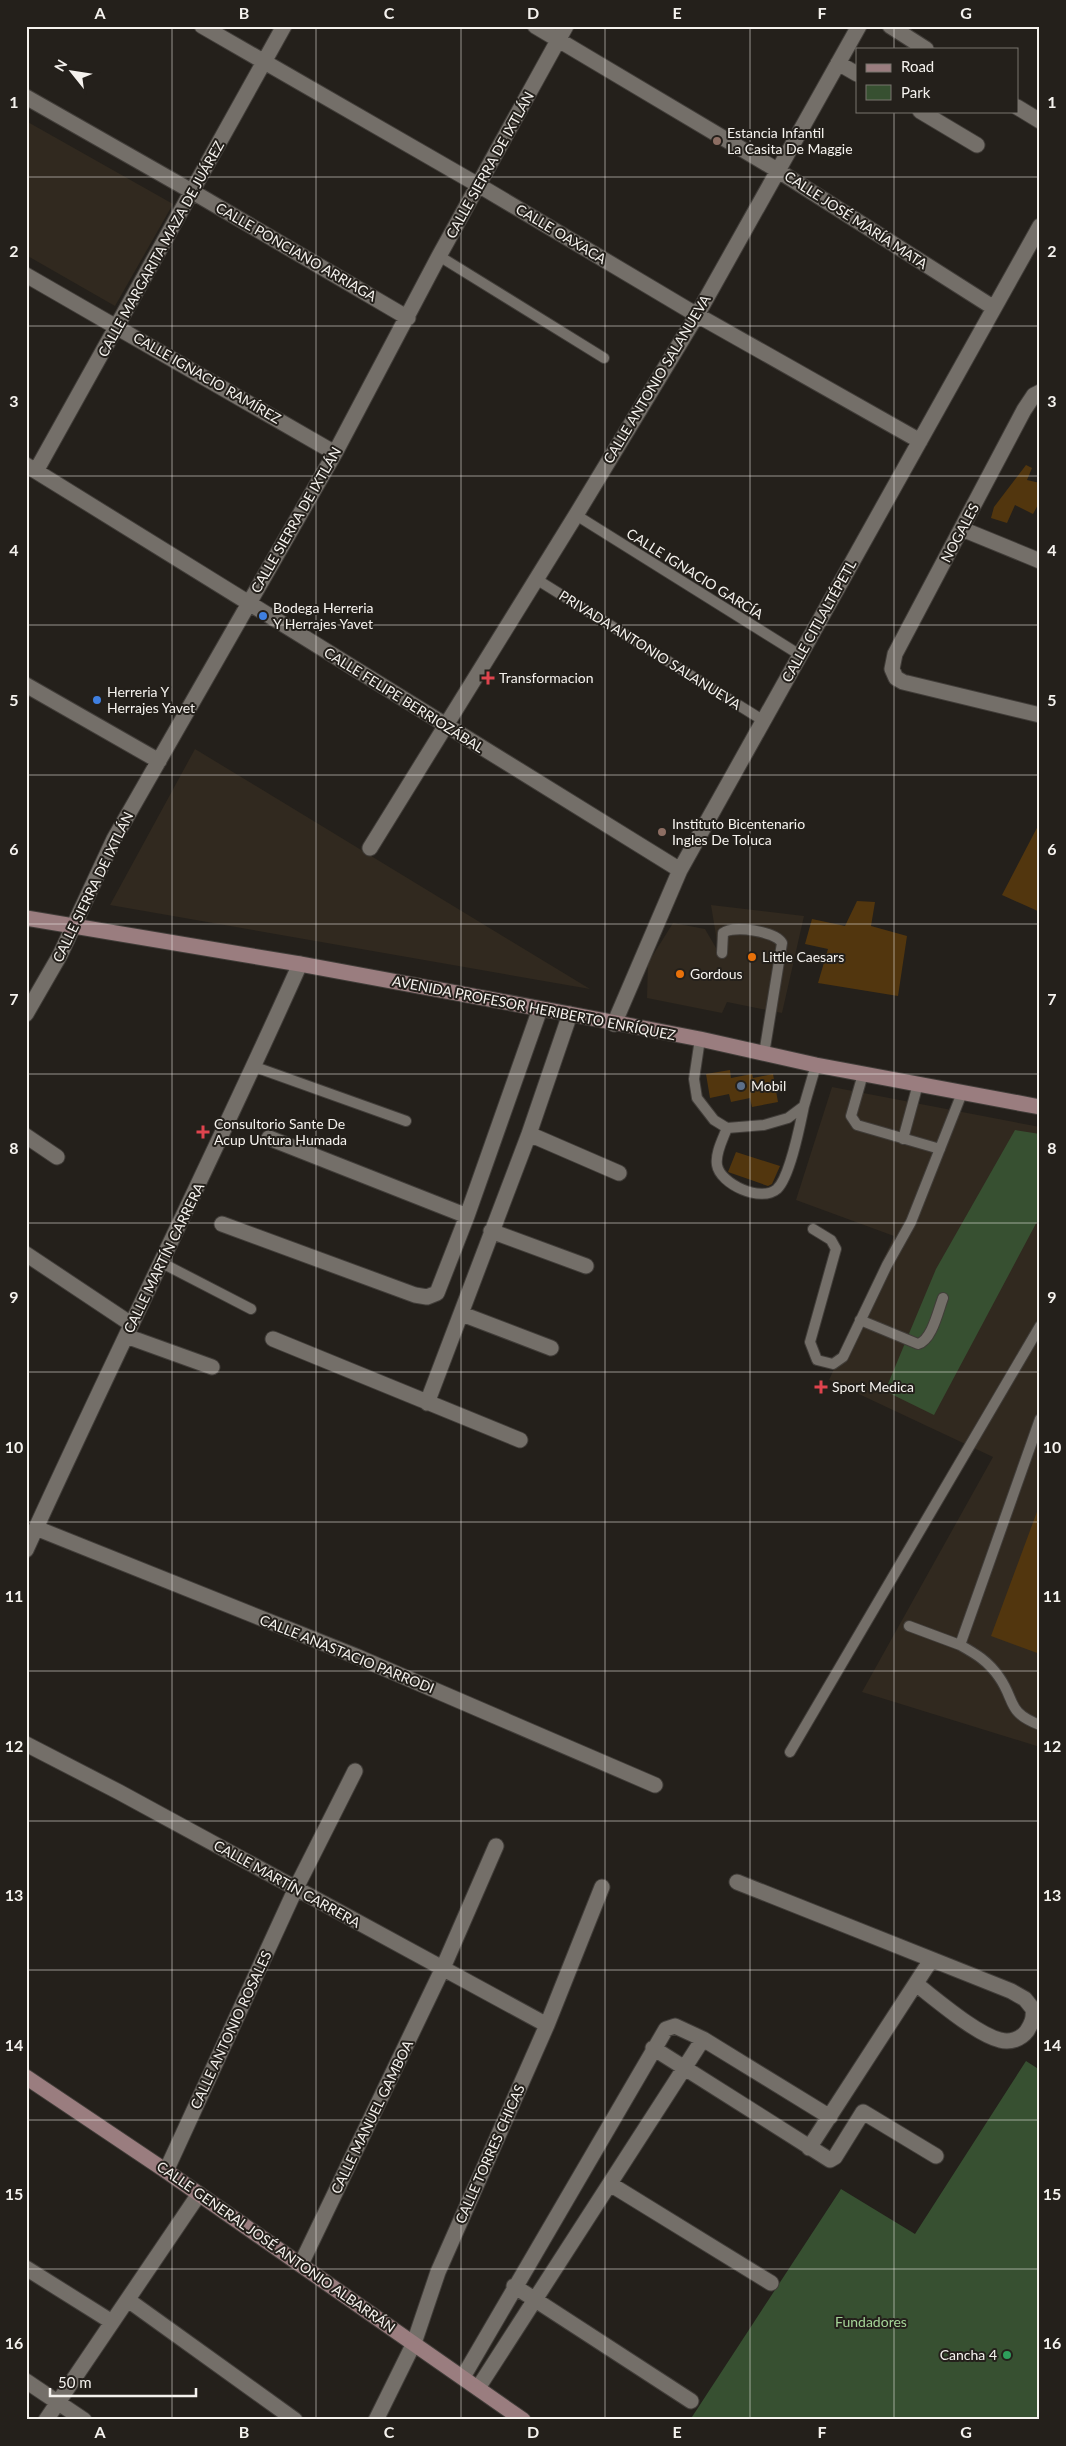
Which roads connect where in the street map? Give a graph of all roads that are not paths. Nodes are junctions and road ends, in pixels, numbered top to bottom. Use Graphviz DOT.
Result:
graph roads {
  1 [pos="202,26"];
  2 [pos="284,26"];
  3 [pos="535,26"];
  4 [pos="859,26"];
  5 [pos="890,26"];
  6 [pos="562,33"];
  7 [pos="924,48"];
  8 [pos="264,63"];
  9 [pos="838,63"];
  10 [pos="856,73"];
  11 [pos="26,97"];
  12 [pos="1018,108"];
  13 [pos="922,112"];
  14 [pos="1040,121"];
  15 [pos="977,145"];
  16 [pos="777,170"];
  17 [pos="480,186"];
  18 [pos="193,192"];
  19 [pos="1040,226"];
  20 [pos="439,256"];
  21 [pos="26,275"];
  22 [pos="994,308"];
  23 [pos="697,315"];
  24 [pos="408,318"];
  25 [pos="117,327"];
  26 [pos="604,358"];
  27 [pos="1040,392"];
  28 [pos="920,441"];
  29 [pos="335,453"];
  30 [pos="31,468"];
  31 [pos="576,515"];
  32 [pos="962,529"];
  33 [pos="1040,561"];
  34 [pos="536,579"];
  35 [pos="249,603"];
  36 [pos="800,655"];
  37 [pos="26,685"];
  38 [pos="1040,715"];
  39 [pos="764,721"];
  40 [pos="445,725"];
  41 [pos="159,761"];
  42 [pos="370,848"];
  43 [pos="680,870"];
  44 [pos="26,918"];
  45 [pos="74,926"];
  46 [pos="722,952"];
  47 [pos="300,964"];
  48 [pos="540,1009"];
  49 [pos="26,1014"];
  50 [pos="570,1014"];
  51 [pos="614,1024"];
  52 [pos="700,1039"];
  53 [pos="764,1054"];
  54 [pos="816,1065"];
  55 [pos="255,1067"];
  56 [pos="863,1074"];
  57 [pos="918,1084"];
  58 [pos="962,1093"];
  59 [pos="804,1106"];
  60 [pos="1040,1107"];
  61 [pos="406,1121"];
  62 [pos="727,1128"];
  63 [pos="529,1134"];
  64 [pos="26,1136"];
  65 [pos="269,1138"];
  66 [pos="903,1139"];
  67 [pos="940,1149"];
  68 [pos="57,1157"];
  69 [pos="619,1173"];
  70 [pos="467,1216"];
  71 [pos="222,1224"];
  72 [pos="813,1229"];
  73 [pos="491,1231"];
  74 [pos="26,1254"];
  75 [pos="162,1263"];
  76 [pos="586,1266"];
  77 [pos="943,1298"];
  78 [pos="251,1309"];
  79 [pos="462,1314"];
  80 [pos="860,1320"];
  81 [pos="1040,1326"];
  82 [pos="129,1330"];
  83 [pos="273,1339"];
  84 [pos="551,1348"];
  85 [pos="212,1367"];
  86 [pos="427,1403"];
  87 [pos="1040,1419"];
  88 [pos="520,1440"];
  89 [pos="36,1528"];
  90 [pos="26,1550"];
  91 [pos="910,1626"];
  92 [pos="960,1645"];
  93 [pos="1040,1725"];
  94 [pos="26,1744"];
  95 [pos="790,1752"];
  96 [pos="355,1771"];
  97 [pos="655,1785"];
  98 [pos="496,1846"];
  99 [pos="737,1882"];
  100 [pos="296,1888"];
  101 [pos="602,1888"];
  102 [pos="930,1960"];
  103 [pos="442,1970"];
  104 [pos="916,1984"];
  105 [pos="547,2025"];
  106 [pos="703,2038"];
  107 [pos="653,2048"];
  108 [pos="685,2066"];
  109 [pos="26,2077"];
  110 [pos="840,2100"];
  111 [pos="863,2112"];
  112 [pos="830,2117"];
  113 [pos="809,2148"];
  114 [pos="936,2156"];
  115 [pos="166,2171"];
  116 [pos="610,2184"];
  117 [pos="199,2194"];
  118 [pos="301,2264"];
  119 [pos="26,2268"];
  120 [pos="771,2282"];
  121 [pos="514,2286"];
  122 [pos="128,2300"];
  123 [pos="536,2300"];
  124 [pos="112,2322"];
  125 [pos="414,2343"];
  126 [pos="463,2377"];
  127 [pos="26,2382"];
  128 [pos="478,2388"];
  129 [pos="58,2401"];
  130 [pos="691,2401"];
  131 [pos="46,2420"];
  132 [pos="84,2420"];
  133 [pos="296,2420"];
  134 [pos="376,2420"];
  135 [pos="524,2420"];
  1 -- 8 [label="street, CALLE OAXACA"];
  2 -- 8 [label="street, CALLE MARGARITA MAZA DE JUÁREZ"];
  3 -- 6 [label="street, CALLE JOSÉ MARÍA MATA"];
  4 -- 9 [label="street, CALLE ANTONIO SALANUEVA"];
  5 -- 7 [label="street"];
  6 -- 16 [label="street, CALLE JOSÉ MARÍA MATA"];
  6 -- 17 [label="street, CALLE SIERRA DE IXTLÁN"];
  8 -- 17 [label="street, CALLE OAXACA"];
  8 -- 18 [label="street, CALLE MARGARITA MAZA DE JUÁREZ"];
  9 -- 10 [label="street"];
  9 -- 16 [label="street, CALLE ANTONIO SALANUEVA"];
  11 -- 18 [label="street, CALLE PONCIANO ARRIAGA"];
  12 -- 14 [label="street"];
  13 -- 15 [label="street"];
  16 -- 22 [label="street, CALLE JOSÉ MARÍA MATA"];
  16 -- 23 [label="street, CALLE ANTONIO SALANUEVA"];
  17 -- 20 [label="street, CALLE SIERRA DE IXTLÁN"];
  17 -- 23 [label="street, CALLE OAXACA"];
  18 -- 24 [label="street, CALLE PONCIANO ARRIAGA"];
  18 -- 25 [label="street, CALLE MARGARITA MAZA DE JUÁREZ"];
  19 -- 22 [label="street, CALLE CITLALTÉPETL"];
  20 -- 24 [label="street, CALLE SIERRA DE IXTLÁN"];
  20 -- 26 [label="lane"];
  21 -- 25 [label="street, CALLE IGNACIO RAMÍREZ"];
  22 -- 28 [label="street, CALLE CITLALTÉPETL"];
  23 -- 28 [label="street, CALLE OAXACA"];
  23 -- 31 [label="street, CALLE ANTONIO SALANUEVA"];
  24 -- 29 [label="street, CALLE SIERRA DE IXTLÁN"];
  25 -- 29 [label="street, CALLE IGNACIO RAMÍREZ"];
  25 -- 30 [label="street, CALLE MARGARITA MAZA DE JUÁREZ"];
  27 -- 32 [label="street, NOGALES"];
  28 -- 36 [label="street, CALLE CITLALTÉPETL"];
  29 -- 35 [label="street, CALLE SIERRA DE IXTLÁN"];
  30 -- 35 [label="street, CALLE FELIPE BERRIOZÁBAL"];
  31 -- 34 [label="street, CALLE ANTONIO SALANUEVA"];
  31 -- 36 [label="lane, CALLE IGNACIO GARCÍA"];
  32 -- 33 [label="street"];
  32 -- 38 [label="street, NOGALES"];
  34 -- 39 [label="lane, PRIVADA ANTONIO SALANUEVA"];
  34 -- 40 [label="street, CALLE ANTONIO SALANUEVA"];
  35 -- 40 [label="street, CALLE FELIPE BERRIOZÁBAL"];
  35 -- 41 [label="street, CALLE SIERRA DE IXTLÁN"];
  36 -- 39 [label="street, CALLE CITLALTÉPETL"];
  37 -- 41 [label="street"];
  39 -- 43 [label="street, CALLE CITLALTÉPETL"];
  40 -- 42 [label="street"];
  40 -- 43 [label="street, CALLE FELIPE BERRIOZÁBAL"];
  41 -- 45 [label="street, CALLE SIERRA DE IXTLÁN"];
  43 -- 51 [label="street, CALLE CITLALTÉPETL"];
  44 -- 45 [label="main road, AVENIDA PROFESOR HERIBERTO ENRÍQUEZ"];
  45 -- 47 [label="main road, AVENIDA PROFESOR HERIBERTO ENRÍQUEZ"];
  45 -- 49 [label="street, CALLE SIERRA DE IXTLÁN"];
  46 -- 53 [label="lane"];
  47 -- 48 [label="main road, AVENIDA PROFESOR HERIBERTO ENRÍQUEZ"];
  47 -- 55 [label="street, CALLE MARTÍN CARRERA"];
  48 -- 50 [label="main road, AVENIDA PROFESOR HERIBERTO ENRÍQUEZ"];
  48 -- 70 [label="street"];
  50 -- 51 [label="main road, AVENIDA PROFESOR HERIBERTO ENRÍQUEZ"];
  50 -- 63 [label="street"];
  51 -- 52 [label="main road, AVENIDA PROFESOR HERIBERTO ENRÍQUEZ"];
  52 -- 53 [label="main road, AVENIDA PROFESOR HERIBERTO ENRÍQUEZ"];
  52 -- 62 [label="lane"];
  53 -- 54 [label="main road, AVENIDA PROFESOR HERIBERTO ENRÍQUEZ"];
  54 -- 56 [label="main road, AVENIDA PROFESOR HERIBERTO ENRÍQUEZ"];
  54 -- 59 [label="lane"];
  55 -- 61 [label="lane"];
  55 -- 75 [label="street, CALLE MARTÍN CARRERA"];
  56 -- 57 [label="main road, AVENIDA PROFESOR HERIBERTO ENRÍQUEZ"];
  56 -- 66 [label="lane"];
  57 -- 58 [label="main road, AVENIDA PROFESOR HERIBERTO ENRÍQUEZ"];
  57 -- 66 [label="lane"];
  58 -- 60 [label="main road, AVENIDA PROFESOR HERIBERTO ENRÍQUEZ"];
  58 -- 67 [label="lane"];
  59 -- 62 [label="lane"];
  59 -- 62 [label="lane"];
  63 -- 69 [label="street"];
  63 -- 73 [label="street"];
  64 -- 68 [label="street"];
  65 -- 70 [label="street"];
  66 -- 67 [label="lane"];
  67 -- 80 [label="lane"];
  70 -- 71 [label="street"];
  72 -- 80 [label="lane"];
  73 -- 76 [label="street"];
  73 -- 79 [label="street"];
  74 -- 82 [label="street"];
  75 -- 78 [label="lane"];
  75 -- 82 [label="street, CALLE MARTÍN CARRERA"];
  77 -- 80 [label="lane"];
  79 -- 84 [label="street"];
  79 -- 86 [label="street"];
  81 -- 95 [label="lane"];
  82 -- 85 [label="street"];
  82 -- 89 [label="street, CALLE MARTÍN CARRERA"];
  83 -- 86 [label="street"];
  86 -- 88 [label="street"];
  87 -- 92 [label="lane"];
  89 -- 90 [label="street, CALLE MARTÍN CARRERA"];
  89 -- 97 [label="street, CALLE ANASTACIO PARRODI"];
  91 -- 92 [label="lane"];
  92 -- 93 [label="lane"];
  94 -- 100 [label="street, CALLE MARTÍN CARRERA"];
  96 -- 100 [label="street, CALLE ANTONIO ROSALES"];
  98 -- 103 [label="street, CALLE MANUEL GAMBOA"];
  99 -- 102 [label="street"];
  100 -- 103 [label="street, CALLE MARTÍN CARRERA"];
  100 -- 115 [label="street, CALLE ANTONIO ROSALES"];
  101 -- 105 [label="street, CALLE TORRES CHICAS"];
  102 -- 104 [label="street"];
  102 -- 104 [label="street"];
  103 -- 105 [label="street, CALLE MARTÍN CARRERA"];
  103 -- 118 [label="street, CALLE MANUEL GAMBOA"];
  104 -- 110 [label="street"];
  105 -- 125 [label="street, CALLE TORRES CHICAS"];
  106 -- 107 [label="street"];
  106 -- 108 [label="street"];
  106 -- 112 [label="street"];
  107 -- 108 [label="street"];
  107 -- 121 [label="street"];
  108 -- 113 [label="street"];
  108 -- 116 [label="street"];
  109 -- 115 [label="main road, CALLE GENERAL JOSÉ ANTONIO ALBARRÁN"];
  110 -- 111 [label="street"];
  110 -- 112 [label="street"];
  111 -- 113 [label="street"];
  111 -- 114 [label="street"];
  112 -- 113 [label="street"];
  115 -- 117 [label="main road, CALLE GENERAL JOSÉ ANTONIO ALBARRÁN"];
  116 -- 120 [label="street"];
  116 -- 123 [label="street"];
  117 -- 118 [label="main road, CALLE GENERAL JOSÉ ANTONIO ALBARRÁN"];
  117 -- 122 [label="street"];
  118 -- 125 [label="main road, CALLE GENERAL JOSÉ ANTONIO ALBARRÁN"];
  119 -- 124 [label="street"];
  121 -- 123 [label="street"];
  121 -- 126 [label="street"];
  122 -- 124 [label="street"];
  122 -- 133 [label="street"];
  123 -- 128 [label="street"];
  123 -- 130 [label="street"];
  124 -- 129 [label="street"];
  125 -- 126 [label="main road, CALLE GENERAL JOSÉ ANTONIO ALBARRÁN"];
  125 -- 134 [label="street, CALLE TORRES CHICAS"];
  126 -- 128 [label="main road, CALLE GENERAL JOSÉ ANTONIO ALBARRÁN"];
  127 -- 129 [label="street"];
  128 -- 135 [label="main road, CALLE GENERAL JOSÉ ANTONIO ALBARRÁN"];
  129 -- 131 [label="street"];
  129 -- 132 [label="street"];
}
